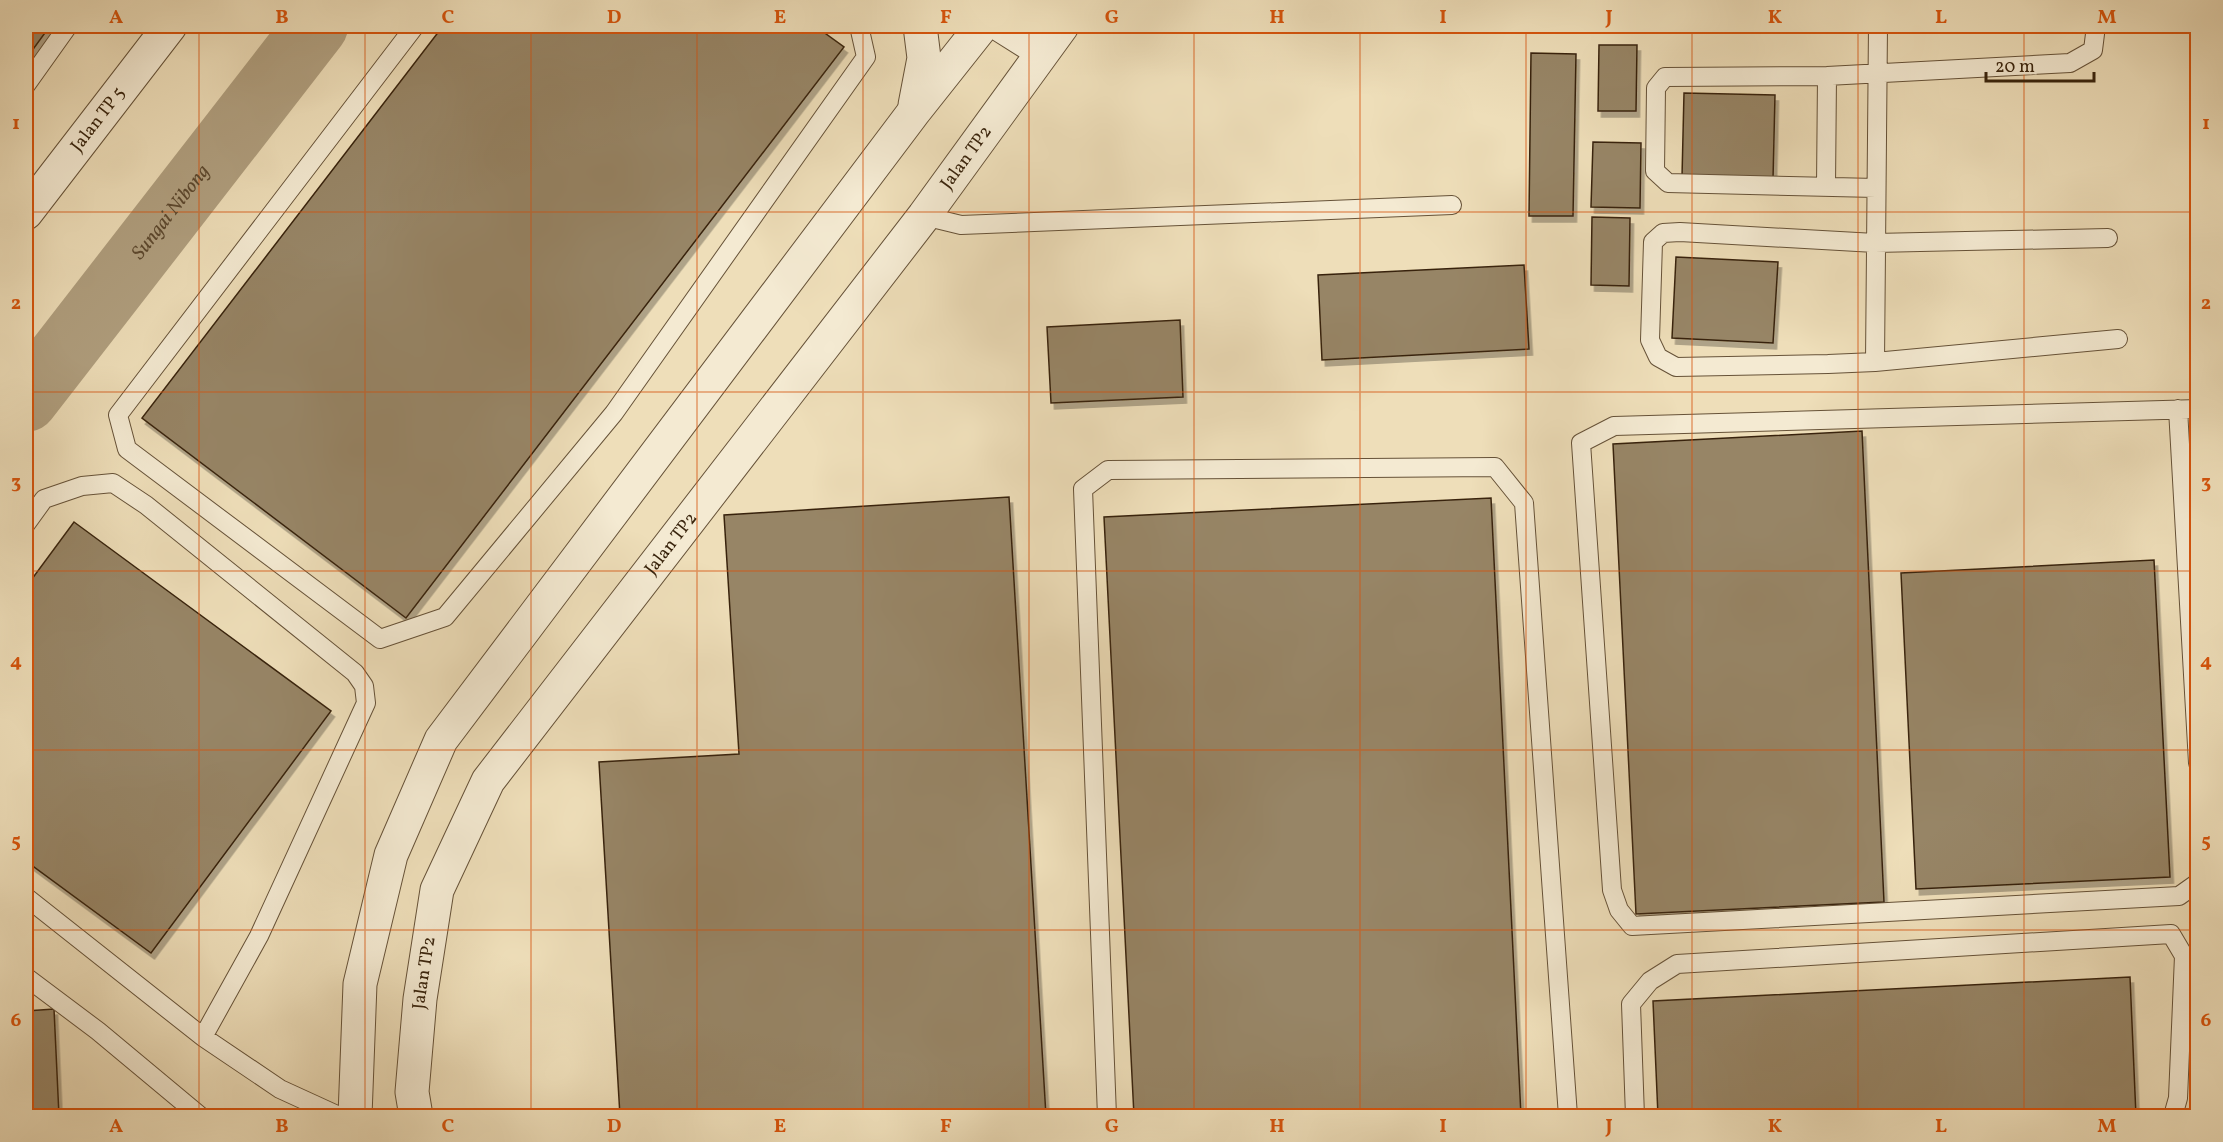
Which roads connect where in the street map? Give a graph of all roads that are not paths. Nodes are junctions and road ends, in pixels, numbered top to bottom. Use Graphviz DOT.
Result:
graph roads {
  1 [pos="69,26"];
  2 [pos="170,26"];
  3 [pos="415,26"];
  4 [pos="859,26"];
  5 [pos="920,26"];
  6 [pos="982,26"];
  7 [pos="1002,26"];
  8 [pos="1062,26"];
  9 [pos="1878,26"];
  10 [pos="2096,26"];
  11 [pos="1042,51"];
  12 [pos="1878,73"];
  13 [pos="1827,76"];
  14 [pos="26,85"];
  15 [pos="913,113"];
  16 [pos="1826,186"];
  17 [pos="1876,188"];
  18 [pos="1452,205"];
  19 [pos="26,213"];
  20 [pos="924,216"];
  21 [pos="2108,238"];
  22 [pos="1875,243"];
  23 [pos="2118,339"];
  24 [pos="1875,362"];
  25 [pos="2178,409"];
  26 [pos="2198,409"];
  27 [pos="26,524"];
  28 [pos="2198,763"];
  29 [pos="2198,881"];
  30 [pos="26,897"];
  31 [pos="26,976"];
  32 [pos="203,1037"];
  33 [pos="201,1116"];
  34 [pos="339,1116"];
  35 [pos="355,1116"];
  36 [pos="416,1116"];
  37 [pos="1107,1116"];
  38 [pos="1568,1116"];
  39 [pos="1635,1116"];
  40 [pos="2173,1116"];
  1 -- 14 [label="lane"];
  2 -- 19 [label="street, Jalan TP 5"];
  3 -- 4 [label="lane"];
  5 -- 15 [label="street"];
  6 -- 15 [label="street"];
  7 -- 11 [label="street"];
  8 -- 11 [label="street, Jalan TP2"];
  9 -- 12 [label="lane"];
  10 -- 12 [label="lane"];
  11 -- 20 [label="street, Jalan TP2"];
  12 -- 13 [label="lane"];
  12 -- 17 [label="lane"];
  13 -- 16 [label="lane"];
  13 -- 16 [label="lane"];
  15 -- 35 [label="street"];
  16 -- 17 [label="lane"];
  17 -- 22 [label="lane"];
  18 -- 20 [label="lane"];
  20 -- 36 [label="street, Jalan TP2"];
  21 -- 22 [label="lane"];
  22 -- 24 [label="lane"];
  22 -- 24 [label="lane"];
  23 -- 24 [label="lane"];
  25 -- 26 [label="lane"];
  25 -- 28 [label="lane"];
  25 -- 29 [label="lane"];
  27 -- 32 [label="lane"];
  30 -- 32 [label="lane"];
  31 -- 33 [label="lane"];
  32 -- 34 [label="lane"];
  37 -- 38 [label="lane"];
  39 -- 40 [label="lane"];
}
